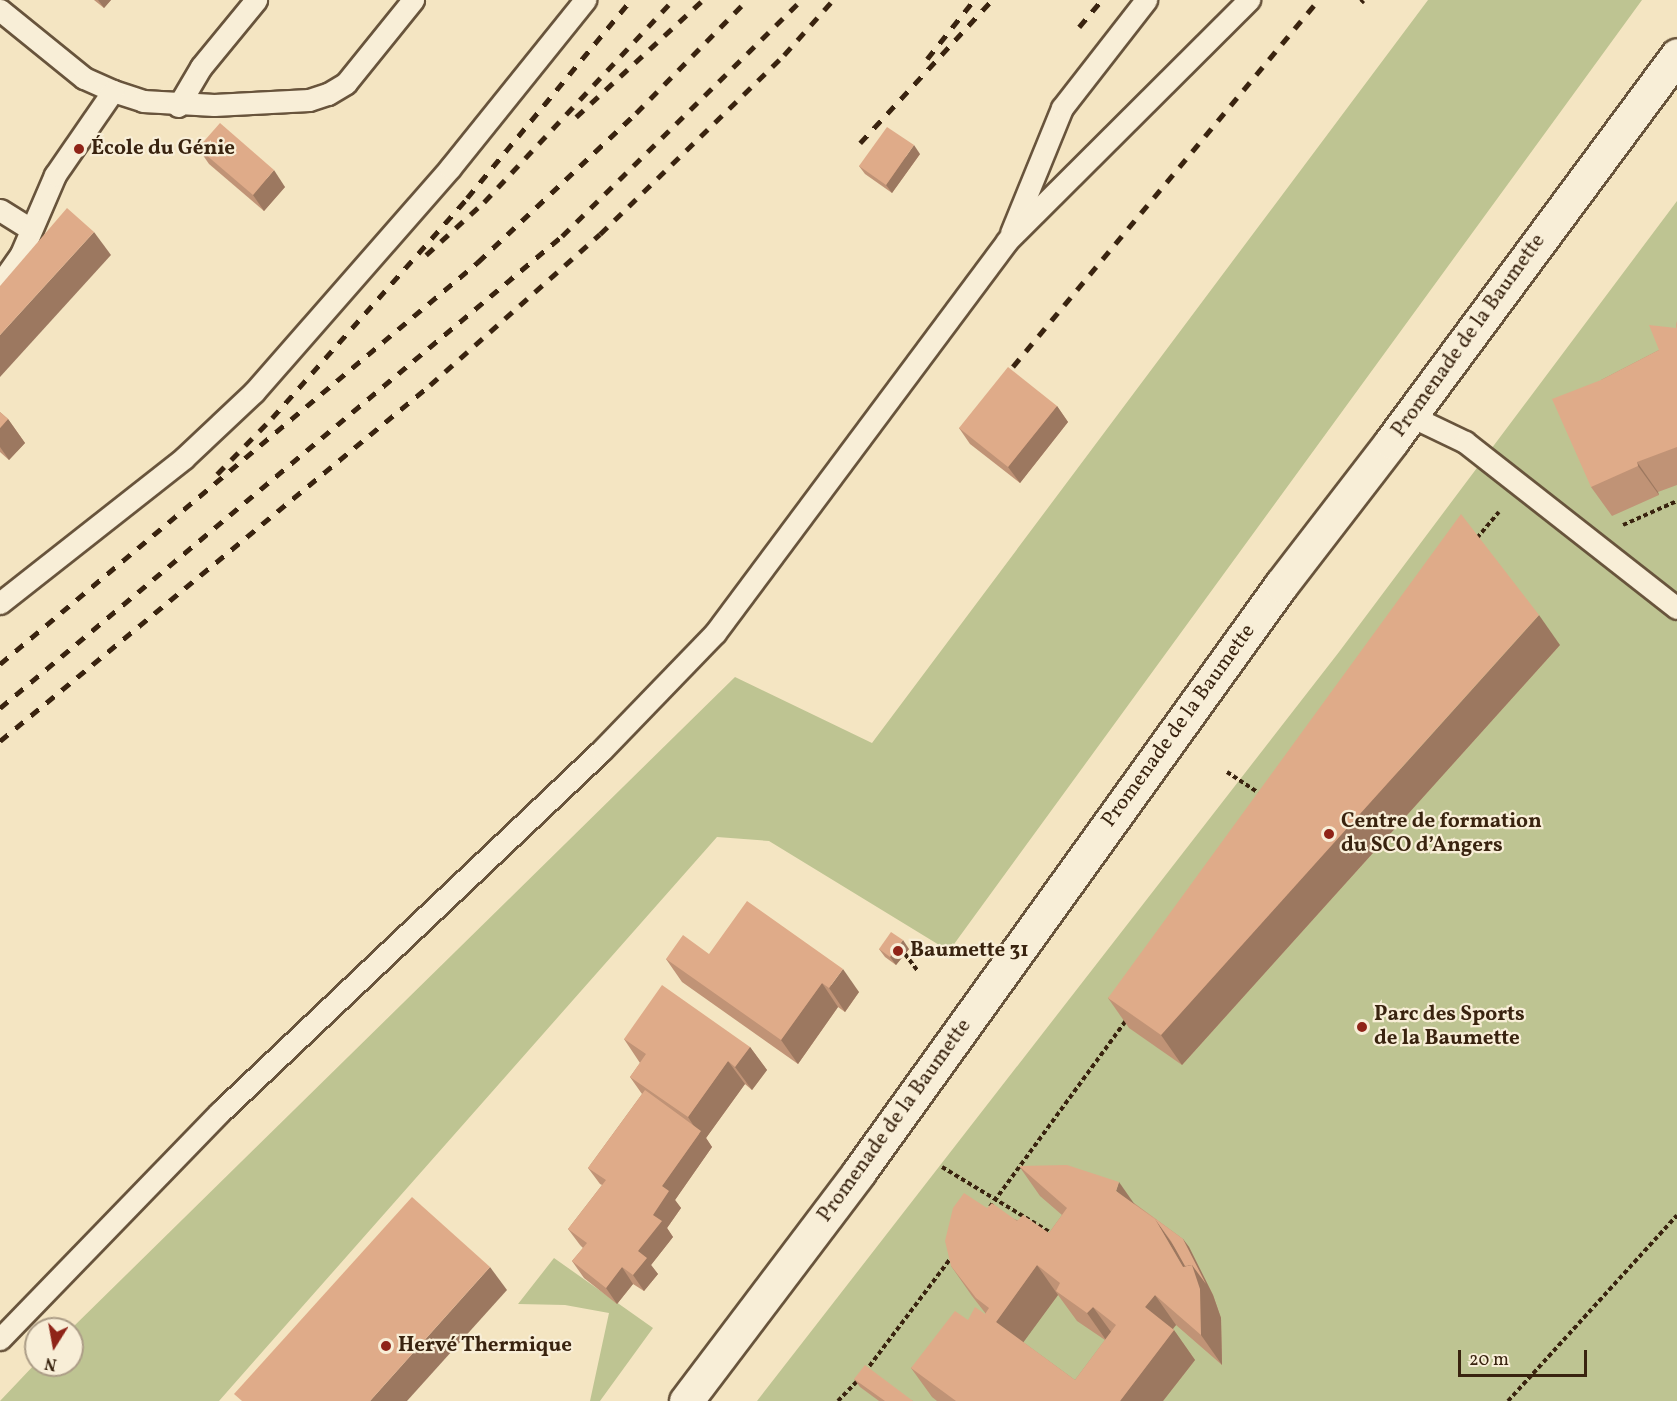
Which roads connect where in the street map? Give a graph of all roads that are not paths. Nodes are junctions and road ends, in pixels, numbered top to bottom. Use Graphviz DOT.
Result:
graph roads {
  1 [pos="256,0"];
  2 [pos="413,0"];
  3 [pos="585,0"];
  4 [pos="1146,0"];
  5 [pos="1249,0"];
  6 [pos="0,10"];
  7 [pos="1677,56"];
  8 [pos="113,92"];
  9 [pos="178,106"];
  10 [pos="0,210"];
  11 [pos="29,228"];
  12 [pos="1007,241"];
  13 [pos="0,284"];
  14 [pos="1411,416"];
  15 [pos="0,603"];
  16 [pos="1677,608"];
  17 [pos="0,1339"];
  18 [pos="686,1401"];
  1 -- 9 [label="lane"];
  2 -- 9 [label="lane"];
  3 -- 15 [label="lane"];
  4 -- 12 [label="lane"];
  5 -- 12 [label="lane"];
  6 -- 8 [label="lane"];
  7 -- 14 [label="street, Promenade de la Baumette"];
  8 -- 9 [label="lane"];
  8 -- 11 [label="lane"];
  10 -- 11 [label="lane"];
  11 -- 13 [label="lane"];
  12 -- 17 [label="lane"];
  14 -- 16 [label="lane"];
  14 -- 18 [label="street, Promenade de la Baumette"];
}
